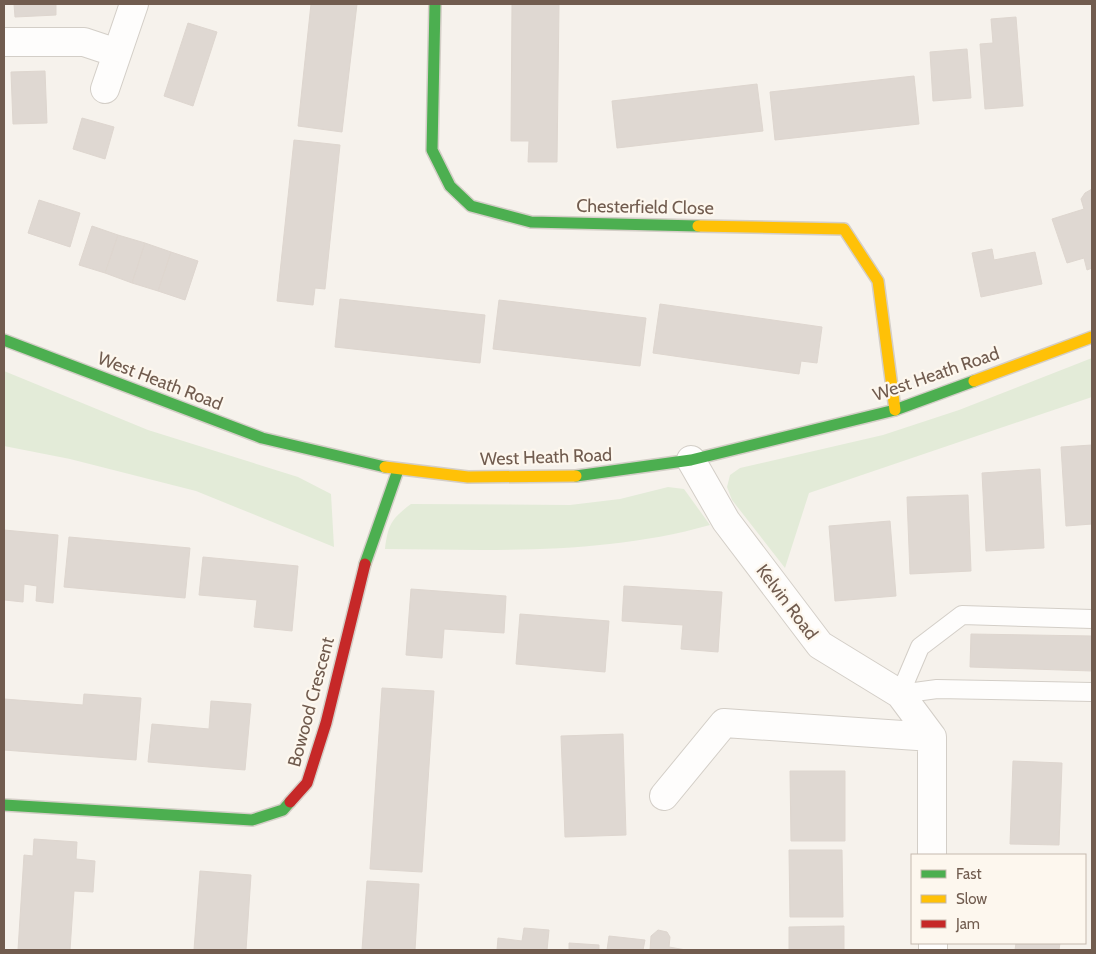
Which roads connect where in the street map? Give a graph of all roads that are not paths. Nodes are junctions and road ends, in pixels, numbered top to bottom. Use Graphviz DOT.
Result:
graph roads {
  1 [pos="134,4"];
  2 [pos="435,4"];
  3 [pos="4,42"];
  4 [pos="117,53"];
  5 [pos="105,89"];
  6 [pos="1092,337"];
  7 [pos="4,340"];
  8 [pos="895,410"];
  9 [pos="690,460"];
  10 [pos="398,470"];
  11 [pos="1092,619"];
  12 [pos="1092,692"];
  13 [pos="900,694"];
  14 [pos="932,737"];
  15 [pos="664,796"];
  16 [pos="4,805"];
  17 [pos="932,854"];
  1 -- 4 [label="street"];
  2 -- 8 [label="street, Chesterfield Close"];
  3 -- 4 [label="street"];
  4 -- 5 [label="street"];
  6 -- 8 [label="street, West Heath Road"];
  7 -- 10 [label="street, West Heath Road"];
  8 -- 9 [label="street, West Heath Road"];
  9 -- 10 [label="street, West Heath Road"];
  9 -- 13 [label="street, Kelvin Road"];
  10 -- 16 [label="street, Bowood Crescent"];
  11 -- 13 [label="lane"];
  12 -- 13 [label="lane"];
  13 -- 14 [label="street, Kelvin Road"];
  14 -- 15 [label="street"];
  14 -- 17 [label="street"];
}
